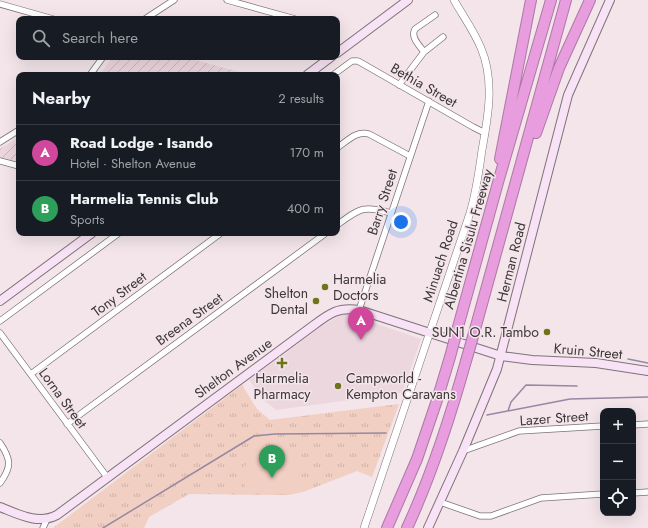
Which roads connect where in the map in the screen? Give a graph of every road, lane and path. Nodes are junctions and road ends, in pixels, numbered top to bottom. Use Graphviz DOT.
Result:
graph roads {
  1 [pos="174,0"];
  2 [pos="226,0"];
  3 [pos="408,0"];
  4 [pos="454,0"];
  5 [pos="531,0"];
  6 [pos="551,0"];
  7 [pos="566,0"];
  8 [pos="590,0"];
  9 [pos="610,0"];
  10 [pos="0,4"];
  11 [pos="435,15"];
  12 [pos="42,16"];
  13 [pos="150,16"];
  14 [pos="284,16"];
  15 [pos="443,37"];
  16 [pos="340,51"];
  17 [pos="424,52"];
  18 [pos="102,60"];
  19 [pos="327,60"];
  20 [pos="92,72"];
  21 [pos="311,72"];
  22 [pos="337,72"];
  23 [pos="399,85"];
  24 [pos="429,101"];
  25 [pos="16,132"];
  26 [pos="486,132"];
  27 [pos="0,142"];
  28 [pos="340,146"];
  29 [pos="410,156"];
  30 [pos="0,161"];
  31 [pos="521,164"];
  32 [pos="16,165"];
  33 [pos="499,178"];
  34 [pos="391,213"];
  35 [pos="340,223"];
  36 [pos="88,236"];
  37 [pos="115,236"];
  38 [pos="217,236"];
  39 [pos="322,236"];
  40 [pos="0,301"];
  41 [pos="359,310"];
  42 [pos="0,321"];
  43 [pos="0,333"];
  44 [pos="430,333"];
  45 [pos="501,356"];
  46 [pos="648,371"];
  47 [pos="31,374"];
  48 [pos="67,424"];
  49 [pos="648,424"];
  50 [pos="636,425"];
  51 [pos="600,426"];
  52 [pos="0,443"];
  53 [pos="463,452"];
  54 [pos="107,478"];
  55 [pos="0,483"];
  56 [pos="636,492"];
  57 [pos="648,492"];
  58 [pos="600,494"];
  59 [pos="440,502"];
  60 [pos="0,507"];
  61 [pos="47,519"];
  62 [pos="43,528"];
  63 [pos="364,528"];
  64 [pos="387,528"];
  65 [pos="407,528"];
  66 [pos="428,528"];
  1 -- 13 [label="street"];
  2 -- 14 [label="street"];
  3 -- 16 [label="main road"];
  4 -- 26 [label="street, Minuach Road"];
  5 -- 33 [label="highway"];
  6 -- 33 [label="highway, Albertina Sisulu Freeway"];
  7 -- 31 [label="highway"];
  8 -- 31 [label="highway"];
  9 -- 45 [label="main road, Herman Road"];
  10 -- 12 [label="street"];
  11 -- 17 [label="street"];
  15 -- 17 [label="street"];
  17 -- 23 [label="street"];
  18 -- 20 [label="street"];
  19 -- 21 [label="main road"];
  22 -- 23 [label="street, Bethia Street"];
  23 -- 24 [label="street, Bethia Street"];
  24 -- 26 [label="street, Bethia Street"];
  24 -- 29 [label="street, Barry Street"];
  25 -- 27 [label="street"];
  26 -- 44 [label="street, Minuach Road"];
  28 -- 29 [label="street"];
  29 -- 34 [label="street, Barry Street"];
  30 -- 32 [label="street"];
  31 -- 65 [label="highway, bridge"];
  33 -- 64 [label="highway, Albertina Sisulu Freeway, bridge"];
  34 -- 35 [label="street"];
  34 -- 41 [label="street, Barry Street"];
  36 -- 40 [label="main road"];
  37 -- 42 [label="street"];
  38 -- 47 [label="street, Tony Street"];
  39 -- 48 [label="street, Breena Street"];
  41 -- 44 [label="main road, Shelton Avenue"];
  41 -- 54 [label="main road, Shelton Avenue"];
  43 -- 47 [label="street, Lorna Street"];
  44 -- 45 [label="main road, Shelton Avenue"];
  44 -- 63 [label="street, Minuach Road"];
  45 -- 46 [label="main road, Kruin Street"];
  45 -- 53 [label="main road, Herman Road"];
  47 -- 48 [label="street, Lorna Street"];
  48 -- 54 [label="street, Lorna Street"];
  49 -- 50 [label="street"];
  51 -- 53 [label="street, Lazer Street"];
  52 -- 55 [label="street"];
  53 -- 59 [label="main road, Herman Road"];
  54 -- 61 [label="main road, Shelton Avenue"];
  56 -- 57 [label="street"];
  58 -- 59 [label="street"];
  59 -- 66 [label="main road, Herman Road"];
  60 -- 61 [label="main road"];
  61 -- 62 [label="street"];
}
